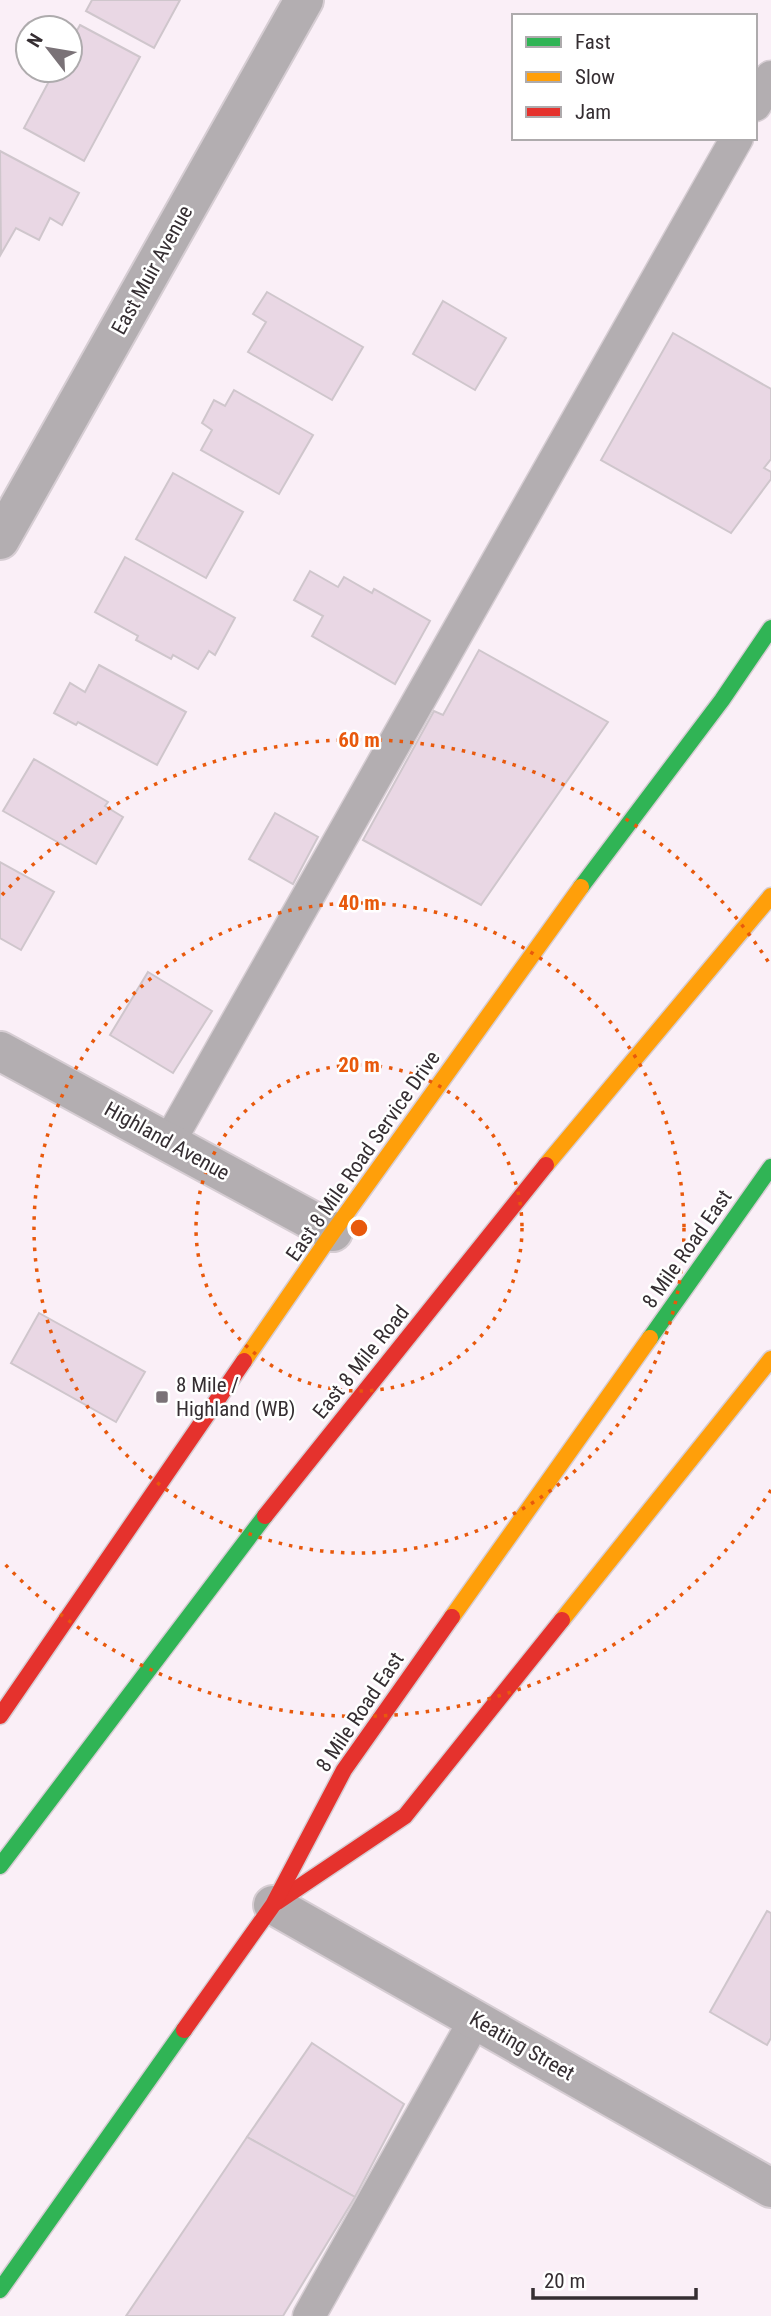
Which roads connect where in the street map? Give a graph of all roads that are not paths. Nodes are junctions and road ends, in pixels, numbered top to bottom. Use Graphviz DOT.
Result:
graph roads {
  1 [pos="304,0"];
  2 [pos="771,77"];
  3 [pos="757,102"];
  4 [pos="736,140"];
  5 [pos="0,540"];
  6 [pos="771,628"];
  7 [pos="771,896"];
  8 [pos="0,1051"];
  9 [pos="169,1142"];
  10 [pos="771,1167"];
  11 [pos="333,1232"];
  12 [pos="771,1359"];
  13 [pos="0,1716"];
  14 [pos="0,1866"];
  15 [pos="273,1905"];
  16 [pos="475,2020"];
  17 [pos="771,2188"];
  18 [pos="0,2290"];
  19 [pos="309,2316"];
  1 -- 5 [label="street, East Muir Avenue"];
  2 -- 3 [label="lane"];
  4 -- 9 [label="lane"];
  6 -- 11 [label="highway, East 8 Mile Road Service Drive"];
  7 -- 14 [label="highway, East 8 Mile Road"];
  8 -- 9 [label="street, Highland Avenue"];
  9 -- 11 [label="street, Highland Avenue"];
  10 -- 15 [label="highway, 8 Mile Road East"];
  11 -- 13 [label="highway, East 8 Mile Road Service Drive"];
  12 -- 15 [label="highway"];
  15 -- 16 [label="street, Keating Street"];
  15 -- 18 [label="highway, 8 Mile Road East"];
  16 -- 17 [label="street, Keating Street"];
  16 -- 19 [label="lane"];
}
